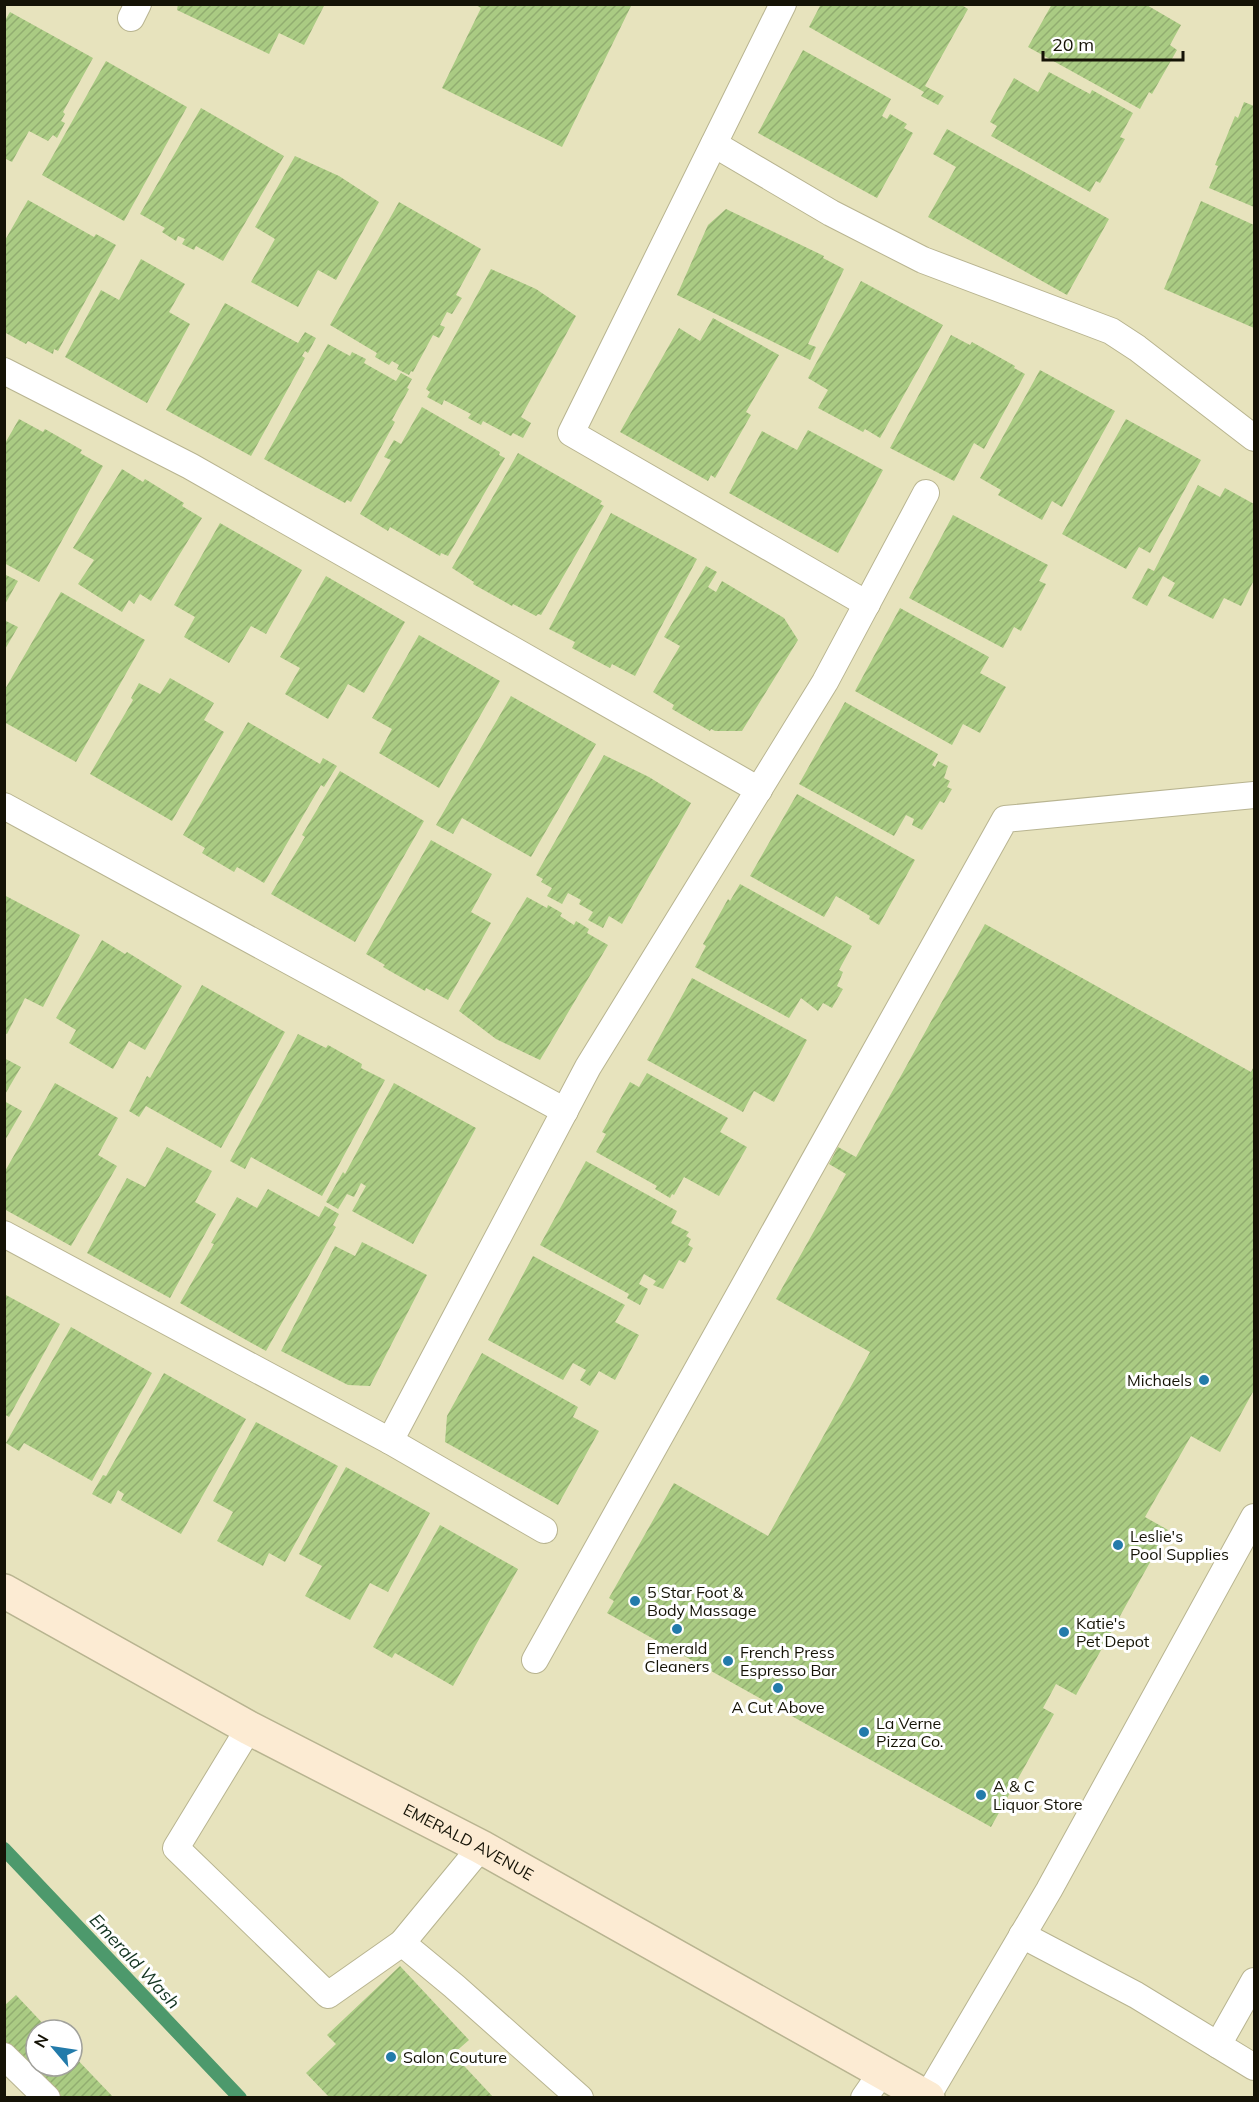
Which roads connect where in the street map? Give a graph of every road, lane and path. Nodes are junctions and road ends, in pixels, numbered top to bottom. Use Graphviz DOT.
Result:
graph roads {
  1 [pos="783,4"];
  2 [pos="714,144"];
  3 [pos="4,371"];
  4 [pos="1254,438"];
  5 [pos="926,493"];
  6 [pos="867,604"];
  7 [pos="759,790"];
  8 [pos="1254,795"];
  9 [pos="4,806"];
  10 [pos="565,1111"];
  11 [pos="4,1234"];
  12 [pos="390,1441"];
  13 [pos="1254,1516"];
  14 [pos="544,1530"];
  15 [pos="4,1591"];
  16 [pos="535,1660"];
  17 [pos="249,1728"];
  18 [pos="481,1847"];
  19 [pos="1022,1935"];
  20 [pos="402,1943"];
  21 [pos="1254,1981"];
  22 [pos="1218,2045"];
  23 [pos="4,2056"];
  24 [pos="1254,2067"];
  25 [pos="873,2085"];
  26 [pos="46,2097"];
  27 [pos="580,2097"];
  28 [pos="928,2097"];
  1 -- 2 [label="lane"];
  2 -- 4 [label="lane"];
  2 -- 6 [label="lane"];
  3 -- 7 [label="lane"];
  5 -- 6 [label="lane"];
  6 -- 7 [label="lane"];
  7 -- 10 [label="lane"];
  8 -- 16 [label="lane"];
  9 -- 10 [label="lane"];
  10 -- 12 [label="lane"];
  11 -- 12 [label="lane"];
  12 -- 14 [label="lane"];
  13 -- 19 [label="lane"];
  15 -- 17 [label="street, EMERALD AVENUE"];
  17 -- 18 [label="street, EMERALD AVENUE"];
  17 -- 20 [label="lane"];
  18 -- 20 [label="lane"];
  18 -- 25 [label="street, EMERALD AVENUE"];
  19 -- 22 [label="lane"];
  19 -- 28 [label="lane"];
  20 -- 27 [label="lane"];
  21 -- 22 [label="lane"];
  22 -- 24 [label="lane"];
  23 -- 26 [label="lane"];
  25 -- 28 [label="street, EMERALD AVENUE"];
}
